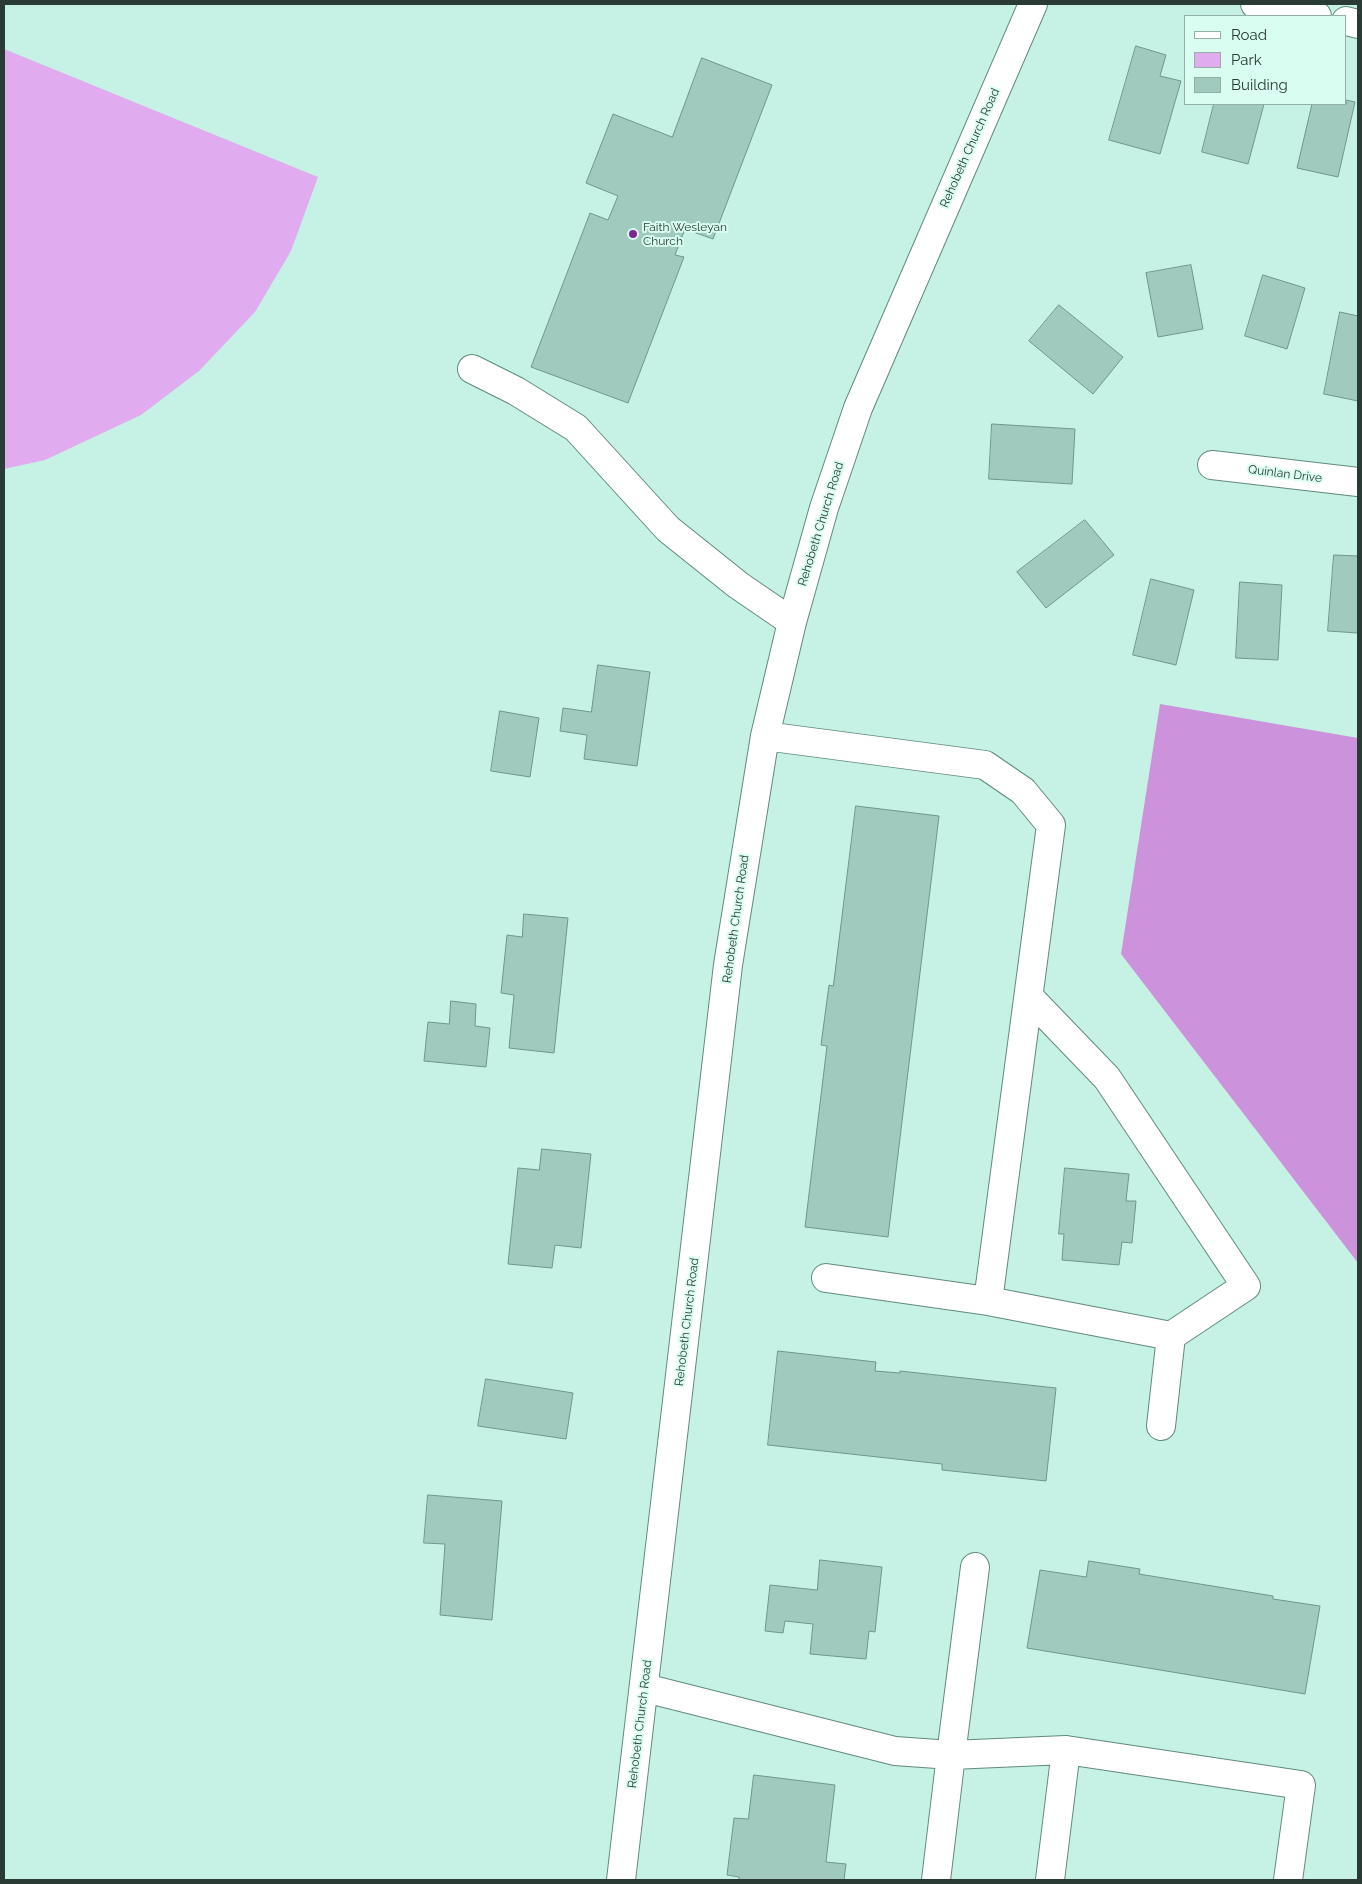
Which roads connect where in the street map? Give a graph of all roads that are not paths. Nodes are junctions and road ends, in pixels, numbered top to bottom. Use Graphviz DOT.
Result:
graph roads {
  1 [pos="1033,4"];
  2 [pos="1254,4"];
  3 [pos="1312,15"];
  4 [pos="472,369"];
  5 [pos="1212,465"];
  6 [pos="1358,482"];
  7 [pos="792,622"];
  8 [pos="765,736"];
  9 [pos="1030,998"];
  10 [pos="826,1278"];
  11 [pos="988,1301"];
  12 [pos="1172,1336"];
  13 [pos="1161,1426"];
  14 [pos="975,1567"];
  15 [pos="645,1688"];
  16 [pos="1066,1750"];
  17 [pos="951,1755"];
  18 [pos="621,1880"];
  19 [pos="936,1880"];
  20 [pos="1050,1880"];
  21 [pos="1288,1880"];
  1 -- 7 [label="street, Rehobeth Church Road"];
  2 -- 3 [label="street"];
  4 -- 7 [label="street"];
  5 -- 6 [label="street, Quinlan Drive"];
  7 -- 8 [label="street, Rehobeth Church Road"];
  8 -- 9 [label="street"];
  8 -- 15 [label="street, Rehobeth Church Road"];
  9 -- 11 [label="street"];
  9 -- 12 [label="street"];
  10 -- 11 [label="street"];
  11 -- 12 [label="street"];
  12 -- 13 [label="street"];
  14 -- 17 [label="street"];
  15 -- 17 [label="street"];
  15 -- 18 [label="street, Rehobeth Church Road"];
  16 -- 17 [label="street"];
  16 -- 20 [label="street"];
  16 -- 21 [label="street"];
  17 -- 19 [label="street"];
}
